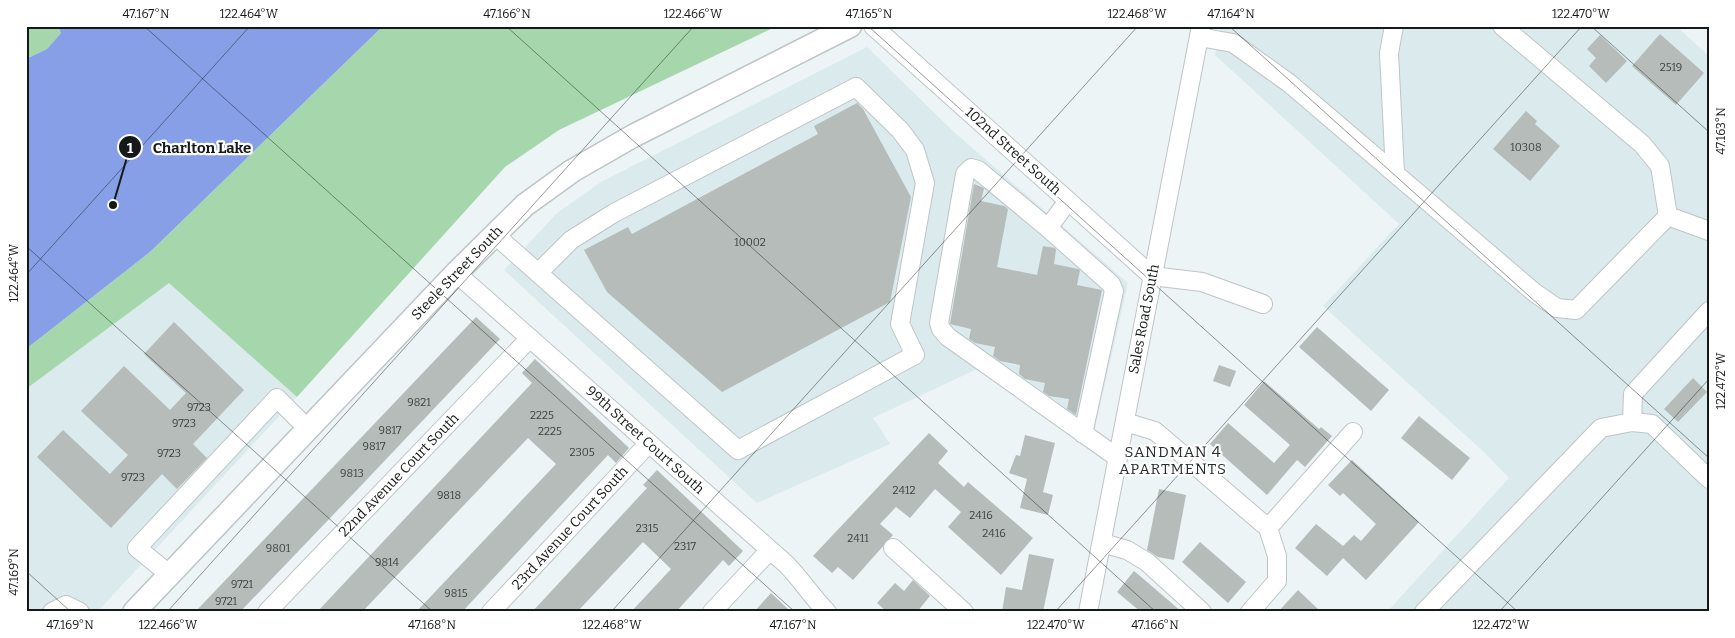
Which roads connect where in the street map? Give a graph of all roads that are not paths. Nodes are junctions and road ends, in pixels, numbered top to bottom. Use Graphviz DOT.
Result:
graph roads {
  1 [pos="850,26"];
  2 [pos="874,26"];
  3 [pos="1394,26"];
  4 [pos="1502,26"];
  5 [pos="1200,31"];
  6 [pos="1395,173"];
  7 [pos="1068,201"];
  8 [pos="1668,216"];
  9 [pos="1048,228"];
  10 [pos="1709,231"];
  11 [pos="494,234"];
  12 [pos="456,273"];
  13 [pos="538,273"];
  14 [pos="1152,276"];
  15 [pos="1263,304"];
  16 [pos="1709,311"];
  17 [pos="530,338"];
  18 [pos="1125,422"];
  19 [pos="1632,422"];
  20 [pos="308,429"];
  21 [pos="1353,432"];
  22 [pos="1083,434"];
  23 [pos="648,444"];
  24 [pos="1118,458"];
  25 [pos="1709,479"];
  26 [pos="1268,528"];
  27 [pos="1102,542"];
  28 [pos="893,548"];
  29 [pos="770,550"];
  30 [pos="169,574"];
  31 [pos="52,612"];
  32 [pos="80,612"];
  33 [pos="134,612"];
  34 [pos="267,612"];
  35 [pos="492,612"];
  36 [pos="712,612"];
  37 [pos="828,612"];
  38 [pos="964,612"];
  39 [pos="1088,612"];
  40 [pos="1202,612"];
  41 [pos="1250,612"];
  42 [pos="1424,612"];
  1 -- 11 [label="main road, Steele Street South"];
  2 -- 7 [label="street, 102nd Street South"];
  3 -- 6 [label="street"];
  4 -- 8 [label="street"];
  5 -- 6 [label="street"];
  5 -- 14 [label="street, Sales Road South"];
  6 -- 8 [label="street"];
  7 -- 9 [label="street"];
  7 -- 14 [label="street, 102nd Street South"];
  8 -- 10 [label="street"];
  9 -- 22 [label="street"];
  9 -- 22 [label="street"];
  11 -- 12 [label="main road, Steele Street South"];
  11 -- 13 [label="street"];
  12 -- 17 [label="street, 99th Street Court South"];
  12 -- 20 [label="main road, Steele Street South"];
  13 -- 13 [label="street"];
  14 -- 15 [label="street"];
  14 -- 18 [label="street, Sales Road South"];
  16 -- 19 [label="street"];
  17 -- 23 [label="street, 99th Street Court South"];
  17 -- 34 [label="street, 22nd Avenue Court South"];
  18 -- 24 [label="street, Sales Road South"];
  18 -- 26 [label="street"];
  19 -- 25 [label="street"];
  19 -- 42 [label="street"];
  20 -- 30 [label="main road, Steele Street South"];
  20 -- 30 [label="street"];
  21 -- 26 [label="street"];
  22 -- 24 [label="street"];
  23 -- 29 [label="street, 99th Street Court South"];
  23 -- 35 [label="street, 23rd Avenue Court South"];
  24 -- 27 [label="street, Sales Road South"];
  26 -- 41 [label="street"];
  27 -- 39 [label="street, Sales Road South"];
  27 -- 40 [label="street"];
  28 -- 38 [label="street"];
  29 -- 36 [label="street"];
  29 -- 37 [label="street, 99th Street Court South"];
  30 -- 33 [label="main road, Steele Street South"];
  31 -- 32 [label="street"];
}
